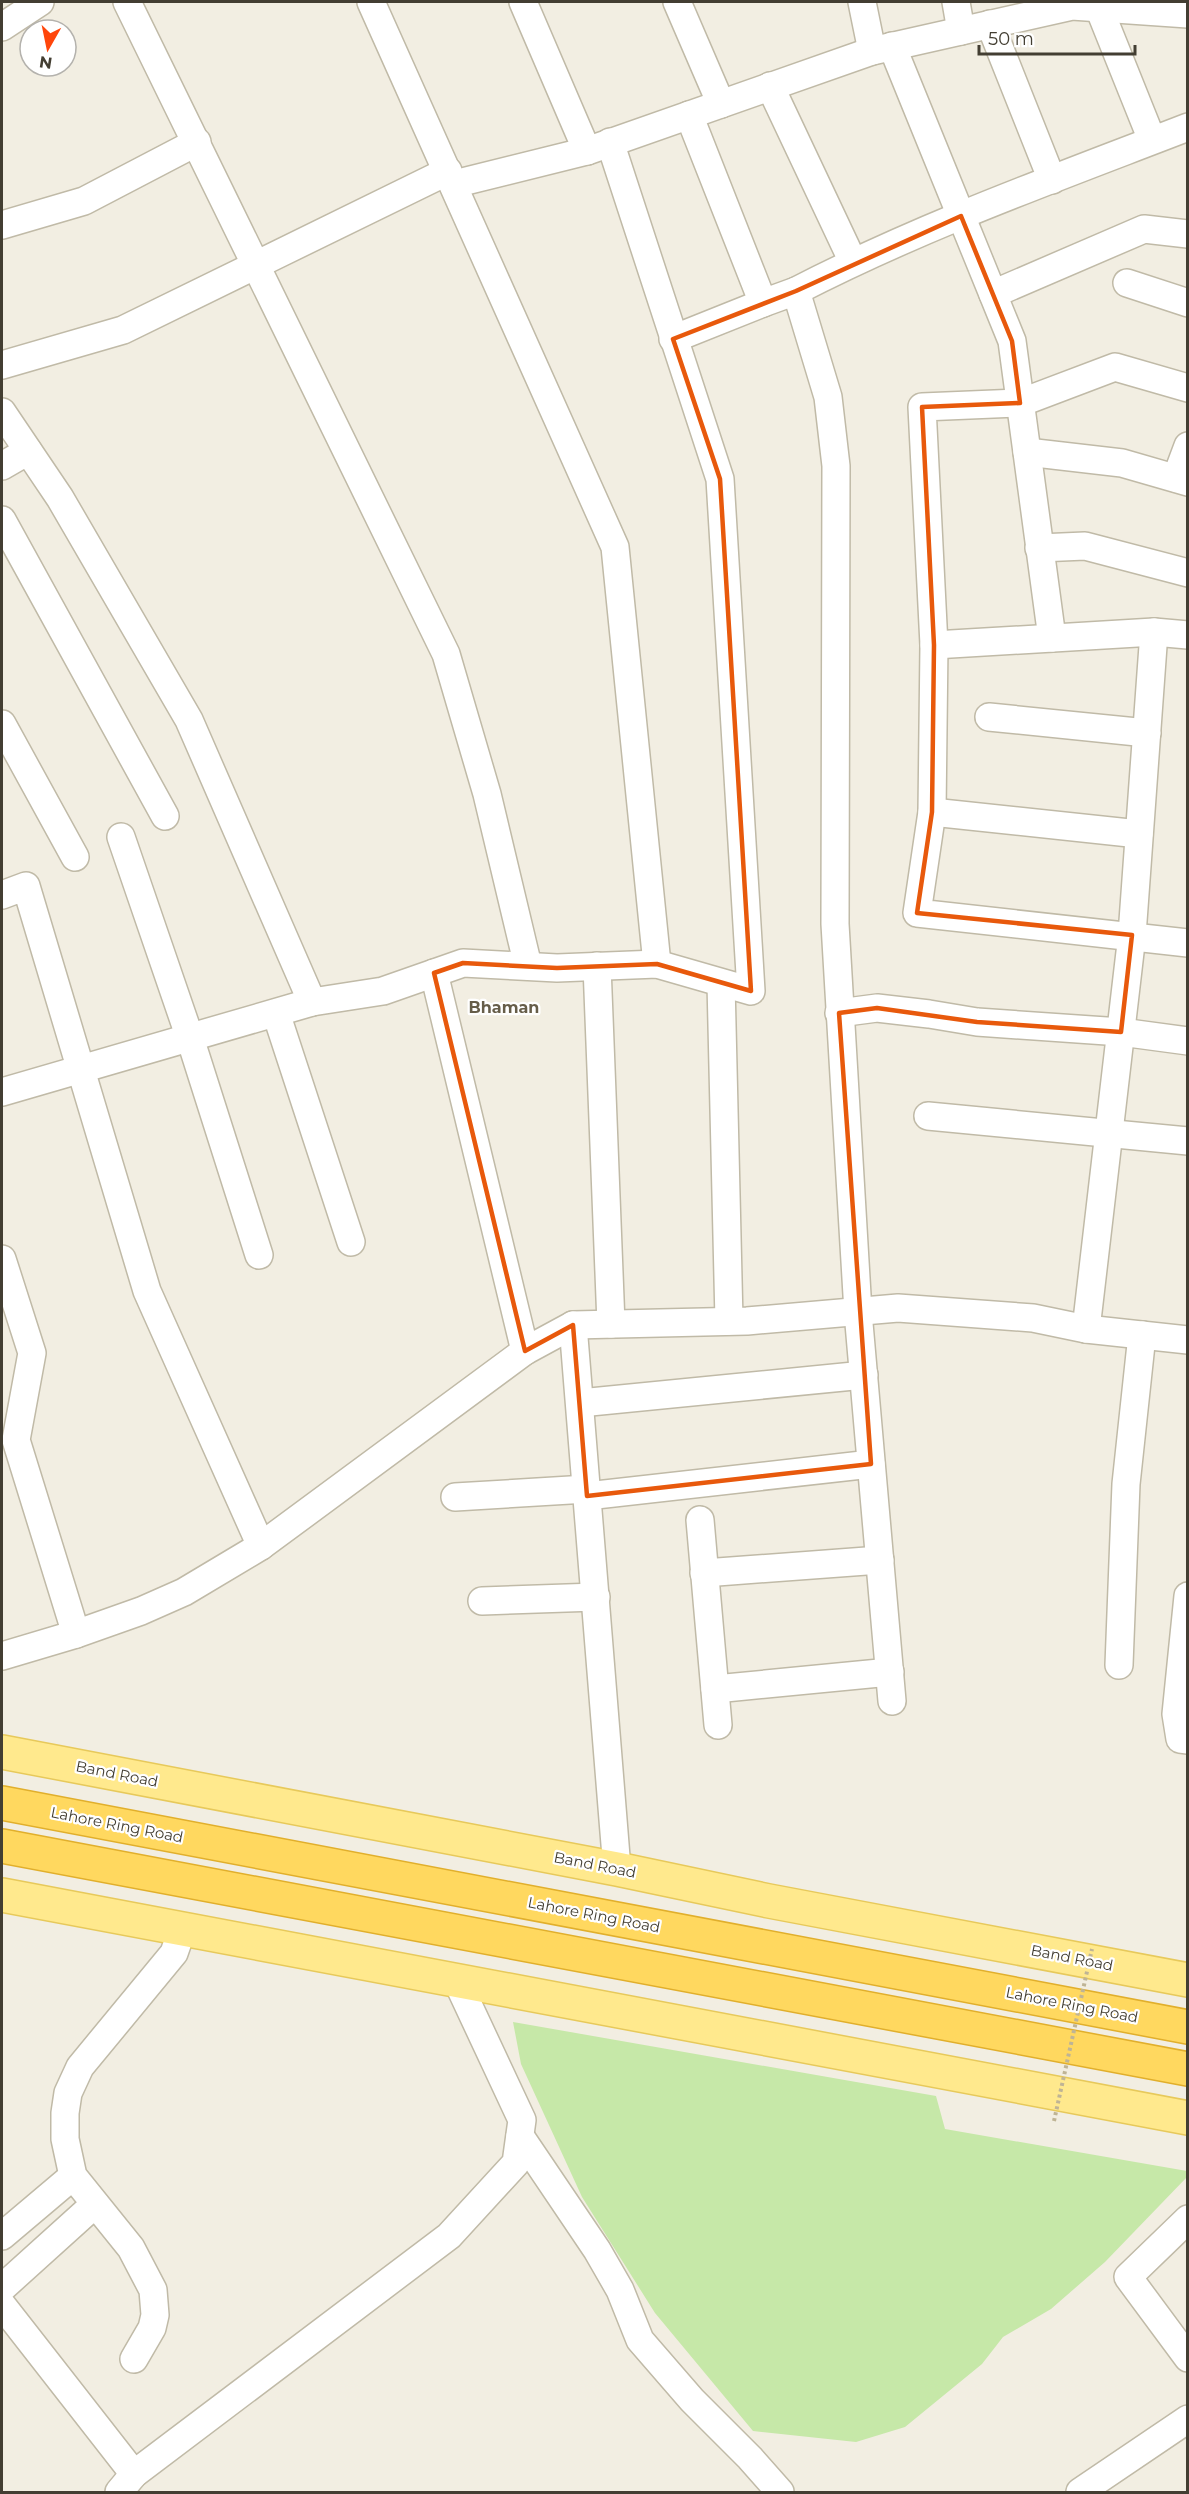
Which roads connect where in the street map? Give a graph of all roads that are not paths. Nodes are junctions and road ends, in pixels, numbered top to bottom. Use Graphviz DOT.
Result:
graph roads {
  1 [pos="40,2"];
  2 [pos="127,2"];
  3 [pos="370,2"];
  4 [pos="523,2"];
  5 [pos="677,2"];
  6 [pos="862,2"];
  7 [pos="956,2"];
  8 [pos="1071,4"];
  9 [pos="1099,8"];
  10 [pos="1184,10"];
  11 [pos="990,24"];
  12 [pos="2,27"];
  13 [pos="961,31"];
  14 [pos="882,48"];
  15 [pos="770,86"];
  16 [pos="722,104"];
  17 [pos="689,115"];
  18 [pos="1188,126"];
  19 [pos="1152,140"];
  20 [pos="197,142"];
  21 [pos="598,146"];
  22 [pos="451,177"];
  23 [pos="1052,180"];
  24 [pos="961,216"];
  25 [pos="2,225"];
  26 [pos="1188,234"];
  27 [pos="853,262"];
  28 [pos="256,263"];
  29 [pos="1127,283"];
  30 [pos="796,291"];
  31 [pos="993,294"];
  32 [pos="763,303"];
  33 [pos="1188,303"];
  34 [pos="673,339"];
  35 [pos="2,365"];
  36 [pos="1188,388"];
  37 [pos="1020,403"];
  38 [pos="2,412"];
  39 [pos="1188,446"];
  40 [pos="28,451"];
  41 [pos="1027,452"];
  42 [pos="2,466"];
  43 [pos="1182,480"];
  44 [pos="2,520"];
  45 [pos="1039,548"];
  46 [pos="1188,573"];
  47 [pos="1154,632"];
  48 [pos="1188,635"];
  49 [pos="1052,638"];
  50 [pos="934,645"];
  51 [pos="989,717"];
  52 [pos="2,724"];
  53 [pos="1147,733"];
  54 [pos="932,812"];
  55 [pos="165,816"];
  56 [pos="1139,834"];
  57 [pos="121,837"];
  58 [pos="75,857"];
  59 [pos="2,895"];
  60 [pos="1132,935"];
  61 [pos="1188,943"];
  62 [pos="657,964"];
  63 [pos="528,966"];
  64 [pos="597,966"];
  65 [pos="434,973"];
  66 [pos="721,983"];
  67 [pos="312,1002"];
  68 [pos="276,1013"];
  69 [pos="839,1013"];
  70 [pos="1121,1032"];
  71 [pos="190,1038"];
  72 [pos="1188,1041"];
  73 [pos="81,1071"];
  74 [pos="2,1092"];
  75 [pos="928,1116"];
  76 [pos="1111,1133"];
  77 [pos="1188,1141"];
  78 [pos="351,1242"];
  79 [pos="259,1256"];
  80 [pos="2,1259"];
  81 [pos="858,1312"];
  82 [pos="729,1321"];
  83 [pos="611,1324"];
  84 [pos="573,1325"];
  85 [pos="1086,1329"];
  86 [pos="1142,1335"];
  87 [pos="1188,1341"];
  88 [pos="525,1351"];
  89 [pos="864,1375"];
  90 [pos="580,1403"];
  91 [pos="872,1464"];
  92 [pos="587,1493"];
  93 [pos="455,1497"];
  94 [pos="700,1520"];
  95 [pos="261,1546"];
  96 [pos="880,1560"];
  97 [pos="705,1573"];
  98 [pos="1188,1596"];
  99 [pos="596,1597"];
  100 [pos="482,1601"];
  101 [pos="75,1634"];
  102 [pos="2,1656"];
  103 [pos="1119,1665"];
  104 [pos="890,1672"];
  105 [pos="715,1689"];
  106 [pos="892,1701"];
  107 [pos="718,1725"];
  108 [pos="1188,1740"];
  109 [pos="2,1752"];
  110 [pos="2,1803"];
  111 [pos="2,1846"];
  112 [pos="617,1869"];
  113 [pos="2,1895"];
  114 [pos="182,1930"];
  115 [pos="1188,1980"];
  116 [pos="457,1981"];
  117 [pos="1188,2027"];
  118 [pos="1188,2069"];
  119 [pos="1188,2118"];
  120 [pos="520,2136"];
  121 [pos="73,2176"];
  122 [pos="95,2204"];
  123 [pos="1188,2219"];
  124 [pos="2,2236"];
  125 [pos="2,2288"];
  126 [pos="2,2306"];
  127 [pos="1188,2358"];
  128 [pos="134,2359"];
  129 [pos="1188,2419"];
  130 [pos="126,2483"];
  131 [pos="780,2493"];
  132 [pos="1080,2493"];
  1 -- 12 [label="street"];
  2 -- 20 [label="street"];
  3 -- 22 [label="street"];
  4 -- 21 [label="street"];
  5 -- 16 [label="street"];
  6 -- 14 [label="street"];
  7 -- 13 [label="street"];
  8 -- 9 [label="street"];
  8 -- 11 [label="street"];
  9 -- 10 [label="street"];
  9 -- 19 [label="street"];
  11 -- 13 [label="street"];
  11 -- 23 [label="street"];
  13 -- 14 [label="street"];
  14 -- 15 [label="street"];
  14 -- 24 [label="street"];
  15 -- 16 [label="street"];
  15 -- 27 [label="street"];
  16 -- 17 [label="street"];
  17 -- 21 [label="street"];
  17 -- 32 [label="street"];
  18 -- 19 [label="street"];
  19 -- 23 [label="street"];
  20 -- 25 [label="street"];
  20 -- 28 [label="street"];
  21 -- 22 [label="street"];
  21 -- 34 [label="street"];
  22 -- 28 [label="street"];
  22 -- 62 [label="street"];
  23 -- 24 [label="street"];
  24 -- 27 [label="street"];
  24 -- 31 [label="street"];
  26 -- 31 [label="street"];
  27 -- 30 [label="street"];
  28 -- 35 [label="street"];
  28 -- 63 [label="street"];
  29 -- 33 [label="street"];
  30 -- 32 [label="street"];
  30 -- 69 [label="street"];
  31 -- 37 [label="street"];
  32 -- 34 [label="street"];
  34 -- 66 [label="street"];
  36 -- 37 [label="street"];
  37 -- 41 [label="street"];
  37 -- 50 [label="street"];
  38 -- 40 [label="street"];
  39 -- 43 [label="street"];
  40 -- 42 [label="street"];
  40 -- 67 [label="street"];
  41 -- 43 [label="street"];
  41 -- 45 [label="street"];
  44 -- 55 [label="street"];
  45 -- 46 [label="street"];
  45 -- 49 [label="street"];
  47 -- 48 [label="street"];
  47 -- 49 [label="street"];
  47 -- 53 [label="street"];
  49 -- 50 [label="street"];
  50 -- 54 [label="street"];
  51 -- 53 [label="street"];
  52 -- 58 [label="street"];
  53 -- 56 [label="street"];
  54 -- 56 [label="street"];
  54 -- 60 [label="street"];
  56 -- 60 [label="street"];
  57 -- 71 [label="street"];
  59 -- 73 [label="street"];
  60 -- 61 [label="street"];
  60 -- 70 [label="street"];
  62 -- 64 [label="street"];
  62 -- 66 [label="street"];
  63 -- 64 [label="street"];
  63 -- 65 [label="street"];
  64 -- 83 [label="street"];
  65 -- 67 [label="street"];
  65 -- 88 [label="street"];
  66 -- 82 [label="street"];
  67 -- 68 [label="street"];
  68 -- 71 [label="street"];
  68 -- 78 [label="street"];
  69 -- 70 [label="street"];
  69 -- 81 [label="street"];
  70 -- 72 [label="street"];
  70 -- 76 [label="street"];
  71 -- 73 [label="street"];
  71 -- 79 [label="street"];
  73 -- 74 [label="street"];
  73 -- 95 [label="street"];
  75 -- 76 [label="street"];
  76 -- 77 [label="street"];
  76 -- 85 [label="street"];
  80 -- 101 [label="street"];
  81 -- 82 [label="street"];
  81 -- 85 [label="street"];
  81 -- 89 [label="street"];
  82 -- 83 [label="street"];
  83 -- 84 [label="street"];
  84 -- 88 [label="street"];
  84 -- 90 [label="street"];
  85 -- 86 [label="street"];
  86 -- 87 [label="street"];
  86 -- 103 [label="street"];
  88 -- 95 [label="street"];
  89 -- 90 [label="street"];
  89 -- 91 [label="street"];
  90 -- 92 [label="street"];
  91 -- 92 [label="street"];
  91 -- 96 [label="street"];
  92 -- 93 [label="street"];
  92 -- 99 [label="street"];
  94 -- 97 [label="street"];
  95 -- 101 [label="street"];
  96 -- 97 [label="street"];
  96 -- 104 [label="street"];
  97 -- 105 [label="street"];
  98 -- 108 [label="street"];
  99 -- 100 [label="street"];
  99 -- 112 [label="street"];
  101 -- 102 [label="street"];
  104 -- 105 [label="street"];
  104 -- 106 [label="street"];
  105 -- 107 [label="street"];
  109 -- 112 [label="main road, Band Road"];
  110 -- 117 [label="highway, Lahore Ring Road"];
  111 -- 118 [label="highway"];
  112 -- 115 [label="main road, Band Road"];
  113 -- 114 [label="main road"];
  114 -- 116 [label="main road"];
  114 -- 121 [label="street"];
  116 -- 119 [label="main road"];
  116 -- 120 [label="street"];
  120 -- 130 [label="street"];
  120 -- 131 [label="street"];
  121 -- 122 [label="street"];
  121 -- 124 [label="street"];
  122 -- 125 [label="street"];
  122 -- 128 [label="street"];
  123 -- 127 [label="street"];
  126 -- 130 [label="street"];
  129 -- 132 [label="street"];
}
